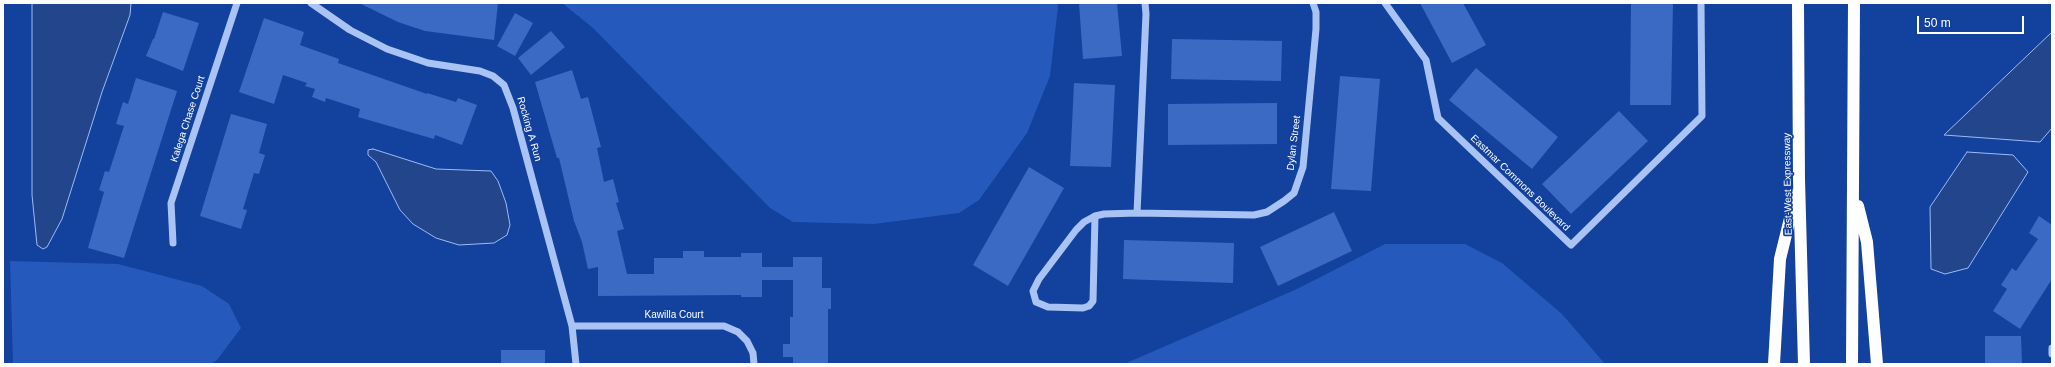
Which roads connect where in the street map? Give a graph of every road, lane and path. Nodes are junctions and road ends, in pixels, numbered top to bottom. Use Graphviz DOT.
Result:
graph roads {
  1 [pos="237,3"];
  2 [pos="311,3"];
  3 [pos="1145,3"];
  4 [pos="1313,3"];
  5 [pos="1385,3"];
  6 [pos="1701,3"];
  7 [pos="1798,3"];
  8 [pos="1854,3"];
  9 [pos="1799,179"];
  10 [pos="1854,189"];
  11 [pos="1137,213"];
  12 [pos="1095,216"];
  13 [pos="172,243"];
  14 [pos="572,326"];
  15 [pos="2052,348"];
  16 [pos="2052,354"];
  17 [pos="576,364"];
  18 [pos="754,364"];
  19 [pos="1774,364"];
  20 [pos="1804,364"];
  21 [pos="1852,364"];
  22 [pos="1877,364"];
  1 -- 13 [label="street, Kalega Chase Court"];
  2 -- 14 [label="street, Rocking A Run"];
  3 -- 11 [label="street"];
  4 -- 11 [label="street, Dylan Street"];
  5 -- 6 [label="street, Eastmar Commons Boulevard"];
  7 -- 9 [label="highway, East-West Expressway"];
  8 -- 10 [label="highway"];
  9 -- 19 [label="highway"];
  9 -- 20 [label="highway, East-West Expressway"];
  10 -- 21 [label="highway"];
  10 -- 22 [label="highway"];
  11 -- 12 [label="street, Dylan Street"];
  12 -- 12 [label="street, Dylan Street"];
  14 -- 17 [label="street, Rocking A Run"];
  14 -- 18 [label="street, Kawilla Court"];
  15 -- 16 [label="street"];
}
